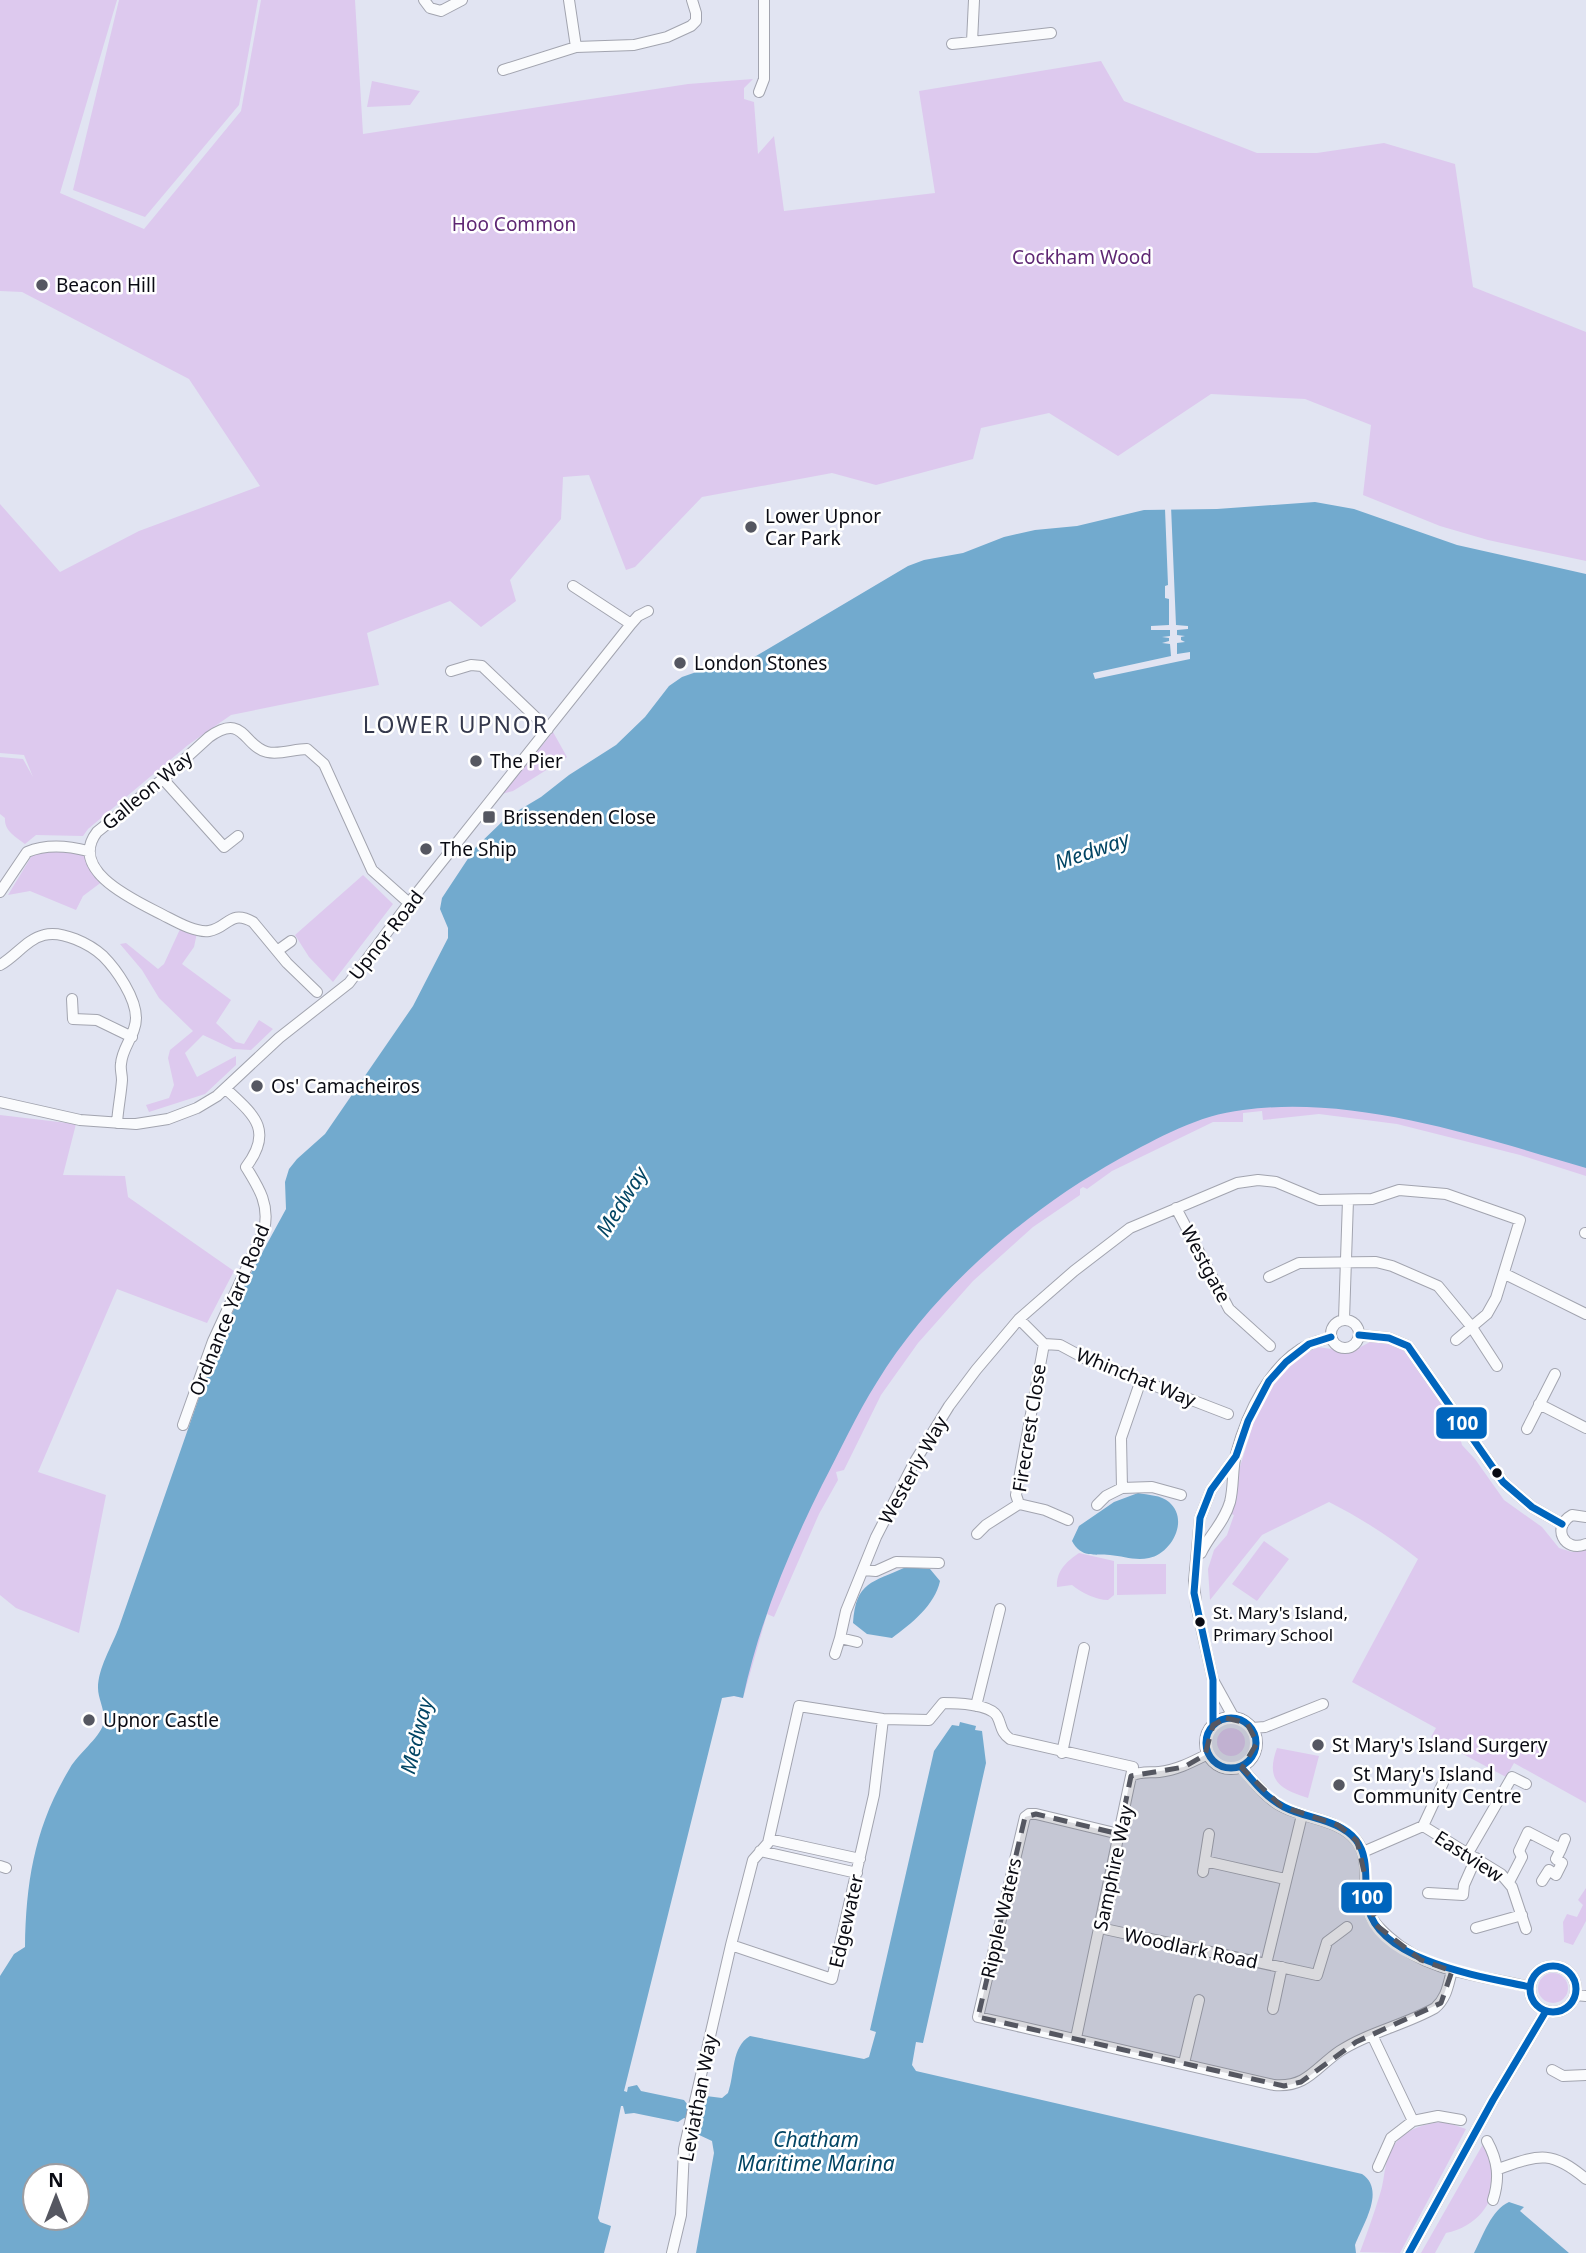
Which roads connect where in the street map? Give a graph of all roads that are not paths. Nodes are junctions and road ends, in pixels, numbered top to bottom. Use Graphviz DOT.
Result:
graph roads {
  1 [pos="424,0"];
  2 [pos="462,0"];
  3 [pos="569,0"];
  4 [pos="692,0"];
  5 [pos="764,0"];
  6 [pos="974,0"];
  7 [pos="1051,33"];
  8 [pos="972,41"];
  9 [pos="953,44"];
  10 [pos="576,47"];
  11 [pos="503,70"];
  12 [pos="759,92"];
  13 [pos="573,586"];
  14 [pos="649,611"];
  15 [pos="631,624"];
  16 [pos="451,671"];
  17 [pos="548,729"];
  18 [pos="163,779"];
  19 [pos="238,836"];
  20 [pos="89,851"];
  21 [pos="0,892"];
  22 [pos="410,903"];
  23 [pos="291,941"];
  24 [pos="277,951"];
  25 [pos="0,965"];
  26 [pos="317,992"];
  27 [pos="72,999"];
  28 [pos="132,1037"];
  29 [pos="226,1089"];
  30 [pos="0,1102"];
  31 [pos="117,1123"];
  32 [pos="1348,1200"];
  33 [pos="1176,1208"];
  34 [pos="1347,1262"];
  35 [pos="1505,1274"];
  36 [pos="1269,1277"];
  37 [pos="1586,1314"];
  38 [pos="1019,1319"];
  39 [pos="1344,1319"];
  40 [pos="1472,1326"];
  41 [pos="1359,1335"];
  42 [pos="1331,1337"];
  43 [pos="1456,1340"];
  44 [pos="1044,1345"];
  45 [pos="1270,1346"];
  46 [pos="1497,1366"];
  47 [pos="1555,1374"];
  48 [pos="1140,1380"];
  49 [pos="1539,1404"];
  50 [pos="1228,1414"];
  51 [pos="183,1425"];
  52 [pos="1527,1429"];
  53 [pos="1586,1429"];
  54 [pos="1236,1456"];
  55 [pos="1122,1488"];
  56 [pos="1181,1495"];
  57 [pos="1019,1504"];
  58 [pos="1097,1505"];
  59 [pos="1584,1512"];
  60 [pos="1068,1520"];
  61 [pos="1562,1524"];
  62 [pos="977,1534"];
  63 [pos="1586,1544"];
  64 [pos="1196,1562"];
  65 [pos="939,1563"];
  66 [pos="863,1570"];
  67 [pos="1000,1609"];
  68 [pos="840,1638"];
  69 [pos="857,1642"];
  70 [pos="1084,1648"];
  71 [pos="835,1654"];
  72 [pos="1213,1680"];
  73 [pos="1323,1704"];
  74 [pos="976,1706"];
  75 [pos="1234,1718"];
  76 [pos="883,1719"];
  77 [pos="1213,1725"];
  78 [pos="1252,1728"];
  79 [pos="1057,1751"];
  80 [pos="1208,1754"];
  81 [pos="1241,1767"];
  82 [pos="1132,1776"];
  83 [pos="1443,1783"];
  84 [pos="1526,1784"];
  85 [pos="1302,1815"];
  86 [pos="1423,1826"];
  87 [pos="1119,1834"];
  88 [pos="1209,1834"];
  89 [pos="769,1839"];
  90 [pos="760,1852"];
  91 [pos="1363,1852"];
  92 [pos="1472,1856"];
  93 [pos="860,1859"];
  94 [pos="857,1873"];
  95 [pos="1285,1879"];
  96 [pos="1542,1881"];
  97 [pos="1509,1882"];
  98 [pos="1428,1893"];
  99 [pos="1522,1915"];
  100 [pos="1347,1927"];
  101 [pos="1100,1928"];
  102 [pos="1476,1928"];
  103 [pos="1527,1929"];
  104 [pos="731,1945"];
  105 [pos="1266,1964"];
  106 [pos="1282,1967"];
  107 [pos="1452,1971"];
  108 [pos="1530,1987"];
  109 [pos="1581,1996"];
  110 [pos="1199,2000"];
  111 [pos="1273,2009"];
  112 [pos="1546,2011"];
  113 [pos="1372,2035"];
  114 [pos="1076,2038"];
  115 [pos="1184,2063"];
  116 [pos="1552,2070"];
  117 [pos="1586,2075"];
  118 [pos="1461,2120"];
  119 [pos="1413,2121"];
  120 [pos="1487,2141"];
  121 [pos="1378,2167"];
  122 [pos="1498,2169"];
  123 [pos="1586,2179"];
  124 [pos="1493,2200"];
  125 [pos="673,2253"];
  126 [pos="1409,2253"];
  1 -- 2 [label="street"];
  3 -- 10 [label="street"];
  4 -- 10 [label="street"];
  5 -- 12 [label="street"];
  6 -- 8 [label="street"];
  7 -- 8 [label="street"];
  8 -- 9 [label="street"];
  10 -- 11 [label="street"];
  13 -- 15 [label="street"];
  14 -- 15 [label="street, Upnor Road"];
  15 -- 17 [label="street, Upnor Road"];
  16 -- 17 [label="street"];
  17 -- 22 [label="street, Upnor Road"];
  18 -- 19 [label="street"];
  18 -- 20 [label="street, Galleon Way"];
  18 -- 22 [label="street, Galleon Way"];
  20 -- 21 [label="street"];
  20 -- 24 [label="street, Galleon Way"];
  22 -- 29 [label="street, Upnor Road"];
  23 -- 24 [label="street"];
  24 -- 26 [label="street, Galleon Way"];
  25 -- 28 [label="street"];
  27 -- 28 [label="street"];
  28 -- 31 [label="street"];
  29 -- 31 [label="street, Upnor Road"];
  29 -- 51 [label="street, Ordnance Yard Road"];
  30 -- 31 [label="street, Upnor Road"];
  32 -- 33 [label="street, Westerly Way"];
  32 -- 34 [label="street"];
  32 -- 35 [label="street, Westerly Way"];
  33 -- 38 [label="street, Westerly Way"];
  33 -- 45 [label="street, Westgate"];
  34 -- 36 [label="street"];
  34 -- 39 [label="street"];
  34 -- 40 [label="street"];
  35 -- 37 [label="street"];
  35 -- 40 [label="street"];
  38 -- 44 [label="street, Firecrest Close"];
  38 -- 66 [label="street, Westerly Way"];
  39 -- 41 [label="street"];
  39 -- 42 [label="street"];
  40 -- 43 [label="street"];
  40 -- 46 [label="street"];
  41 -- 42 [label="street"];
  41 -- 61 [label="street"];
  42 -- 54 [label="street"];
  44 -- 48 [label="street, Whinchat Way"];
  44 -- 57 [label="street, Firecrest Close"];
  47 -- 49 [label="street"];
  48 -- 50 [label="street, Whinchat Way"];
  48 -- 55 [label="street"];
  49 -- 52 [label="street"];
  49 -- 53 [label="street"];
  54 -- 64 [label="street"];
  54 -- 64 [label="street"];
  55 -- 56 [label="street"];
  55 -- 58 [label="street"];
  57 -- 60 [label="street, Firecrest Close"];
  57 -- 62 [label="street, Firecrest Close"];
  59 -- 61 [label="street"];
  61 -- 63 [label="street"];
  64 -- 72 [label="street"];
  65 -- 66 [label="street"];
  66 -- 68 [label="street, Westerly Way"];
  67 -- 74 [label="street"];
  68 -- 69 [label="street"];
  68 -- 71 [label="street, Westerly Way"];
  70 -- 79 [label="street"];
  72 -- 75 [label="street"];
  72 -- 77 [label="street"];
  73 -- 78 [label="street"];
  74 -- 76 [label="street"];
  74 -- 79 [label="street"];
  75 -- 77 [label="street"];
  75 -- 78 [label="street"];
  76 -- 89 [label="street"];
  76 -- 93 [label="street, Edgewater"];
  77 -- 80 [label="street"];
  78 -- 81 [label="street"];
  79 -- 82 [label="street"];
  80 -- 81 [label="street"];
  80 -- 82 [label="street"];
  81 -- 85 [label="street"];
  82 -- 87 [label="street, Samphire Way"];
  83 -- 86 [label="street"];
  84 -- 92 [label="street"];
  85 -- 91 [label="street"];
  85 -- 95 [label="street"];
  86 -- 91 [label="street"];
  86 -- 92 [label="street, Eastview"];
  87 -- 101 [label="street, Samphire Way"];
  87 -- 114 [label="street, Ripple Waters"];
  88 -- 95 [label="street"];
  89 -- 90 [label="street"];
  89 -- 93 [label="street"];
  90 -- 94 [label="street"];
  90 -- 104 [label="street"];
  91 -- 107 [label="street"];
  92 -- 97 [label="street, Eastview"];
  92 -- 98 [label="street"];
  93 -- 94 [label="street, Edgewater"];
  94 -- 104 [label="street, Edgewater"];
  95 -- 105 [label="street"];
  96 -- 97 [label="street"];
  97 -- 99 [label="street, Eastview"];
  99 -- 102 [label="street"];
  99 -- 103 [label="street, Eastview"];
  100 -- 106 [label="street, Woodlark Road"];
  101 -- 105 [label="street, Woodlark Road"];
  101 -- 114 [label="street, Samphire Way"];
  104 -- 125 [label="street, Leviathan Way"];
  105 -- 106 [label="street, Woodlark Road"];
  106 -- 111 [label="street, Woodlark Road"];
  107 -- 108 [label="street"];
  107 -- 113 [label="street"];
  108 -- 109 [label="street"];
  108 -- 112 [label="street"];
  109 -- 112 [label="street"];
  110 -- 115 [label="street"];
  112 -- 126 [label="street"];
  113 -- 115 [label="street"];
  113 -- 119 [label="street"];
  114 -- 115 [label="street"];
  116 -- 117 [label="street"];
  118 -- 119 [label="street"];
  119 -- 121 [label="street"];
  120 -- 122 [label="street"];
  122 -- 123 [label="street"];
  122 -- 124 [label="street"];
}
